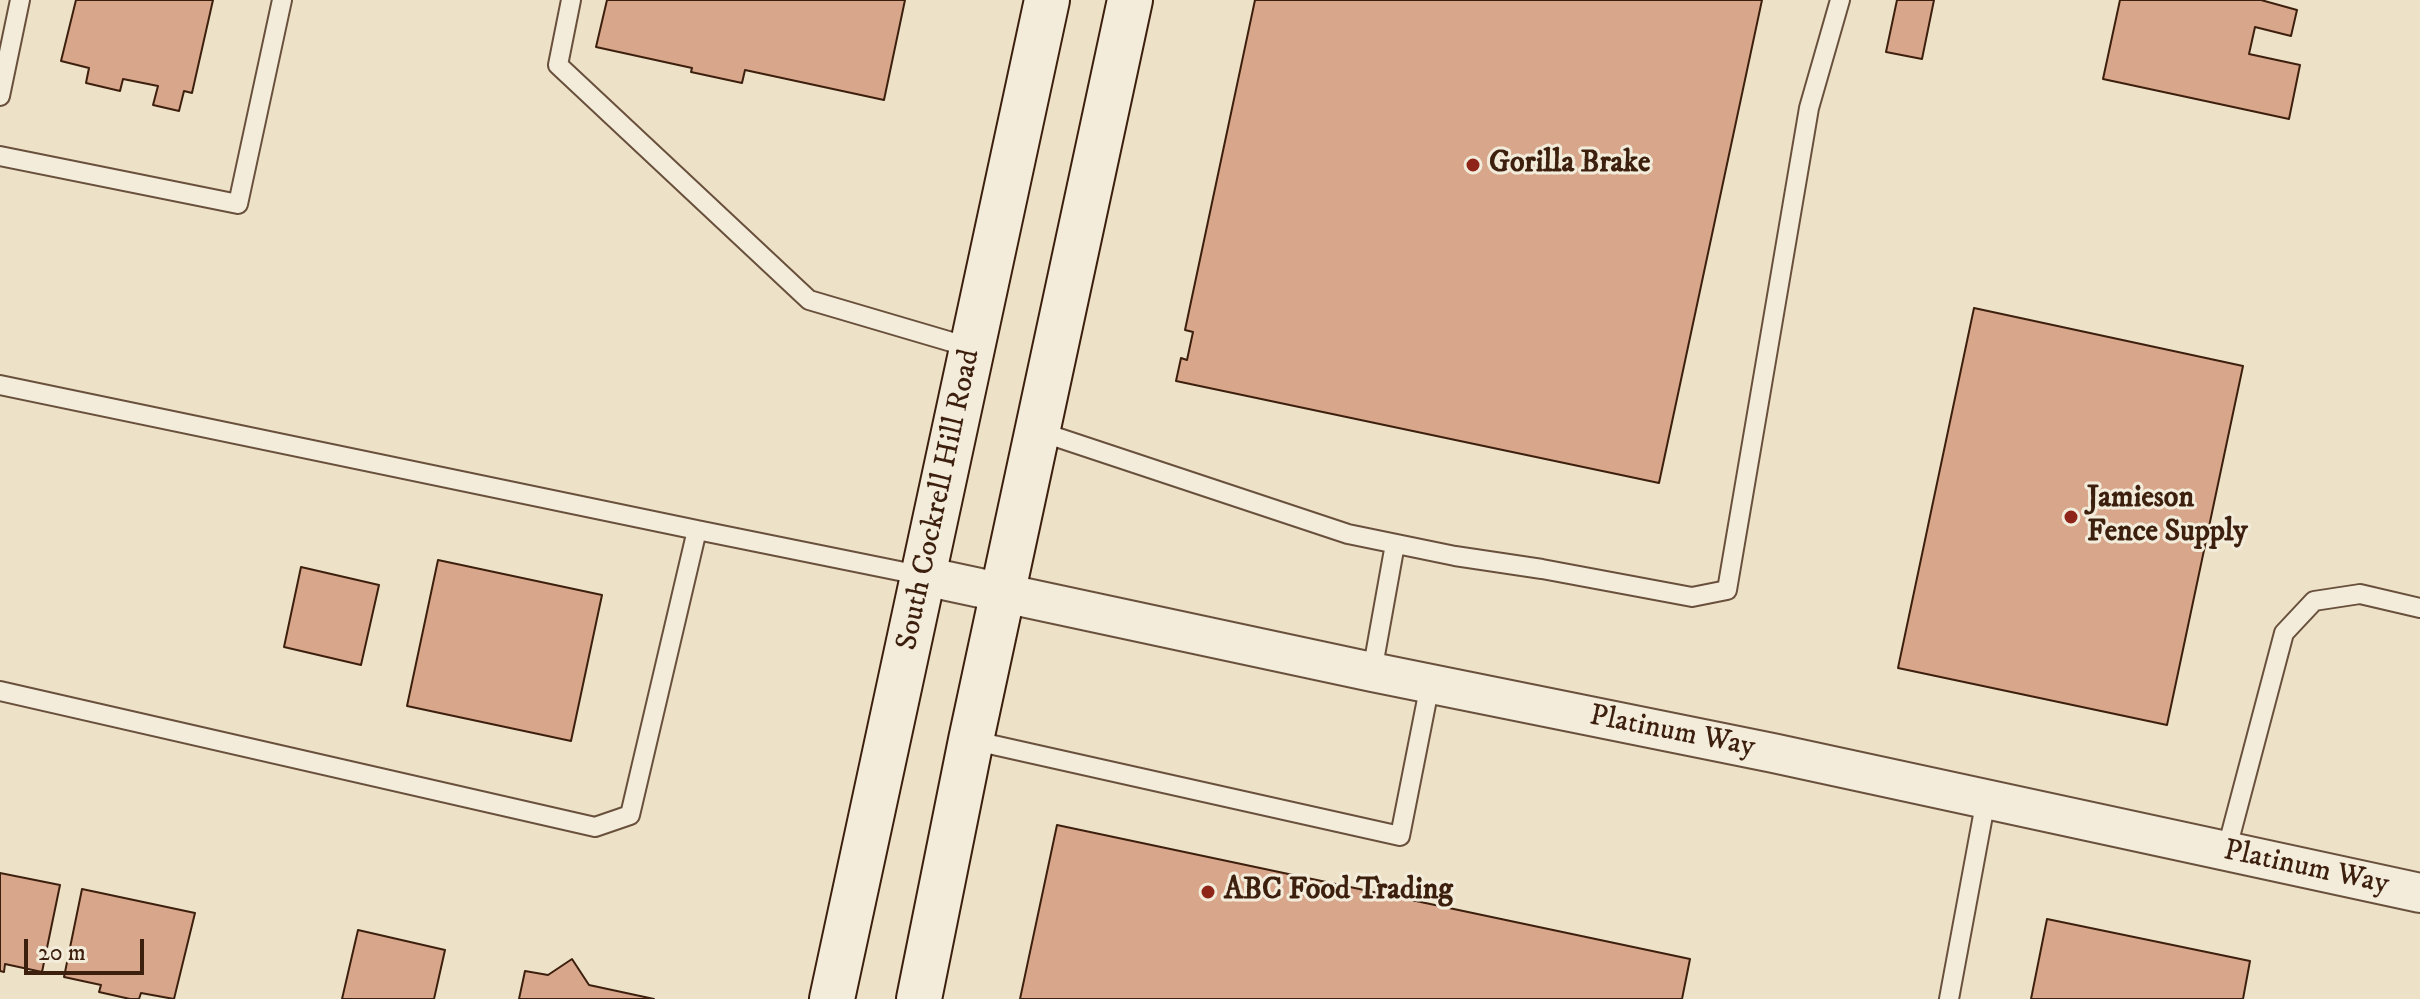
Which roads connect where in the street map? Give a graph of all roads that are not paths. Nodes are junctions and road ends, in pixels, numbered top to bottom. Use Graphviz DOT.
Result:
graph roads {
  1 [pos="20,0"];
  2 [pos="282,0"];
  3 [pos="571,0"];
  4 [pos="1047,0"];
  5 [pos="1130,0"];
  6 [pos="1840,0"];
  7 [pos="0,96"];
  8 [pos="0,156"];
  9 [pos="972,348"];
  10 [pos="0,385"];
  11 [pos="1037,431"];
  12 [pos="697,530"];
  13 [pos="1395,544"];
  14 [pos="924,576"];
  15 [pos="1003,592"];
  16 [pos="2420,608"];
  17 [pos="1372,672"];
  18 [pos="1430,684"];
  19 [pos="0,691"];
  20 [pos="971,740"];
  21 [pos="1986,799"];
  22 [pos="2226,852"];
  23 [pos="2420,893"];
  24 [pos="832,999"];
  25 [pos="919,999"];
  26 [pos="1949,999"];
  1 -- 7 [label="lane"];
  2 -- 8 [label="lane"];
  3 -- 9 [label="lane"];
  4 -- 9 [label="main road, South Cockrell Hill Road"];
  5 -- 11 [label="main road"];
  6 -- 13 [label="lane"];
  9 -- 14 [label="main road, South Cockrell Hill Road"];
  10 -- 12 [label="lane"];
  11 -- 13 [label="lane"];
  11 -- 15 [label="main road"];
  12 -- 14 [label="lane"];
  12 -- 19 [label="lane"];
  13 -- 17 [label="lane"];
  14 -- 15 [label="street, Platinum Way"];
  14 -- 24 [label="main road, South Cockrell Hill Road"];
  15 -- 17 [label="street, Platinum Way"];
  15 -- 20 [label="main road"];
  16 -- 22 [label="lane"];
  17 -- 18 [label="street, Platinum Way"];
  18 -- 20 [label="lane"];
  18 -- 21 [label="street, Platinum Way"];
  20 -- 25 [label="main road"];
  21 -- 22 [label="street, Platinum Way"];
  21 -- 26 [label="lane"];
  22 -- 23 [label="street, Platinum Way"];
}
